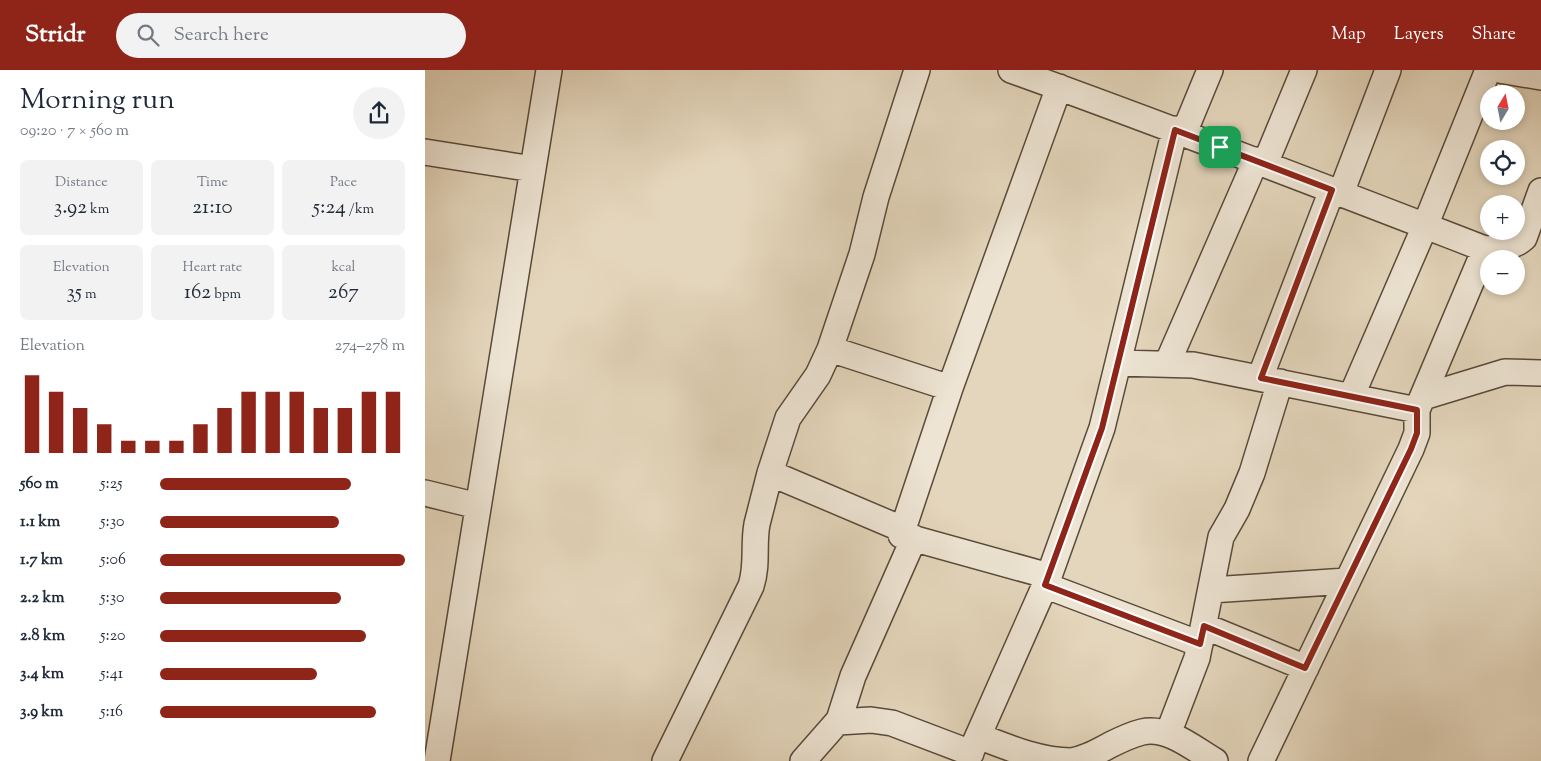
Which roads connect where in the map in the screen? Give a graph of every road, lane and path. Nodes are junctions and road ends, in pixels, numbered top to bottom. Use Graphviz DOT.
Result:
graph roads {
  1 [pos="549,70"];
  2 [pos="917,70"];
  3 [pos="1011,70"];
  4 [pos="1210,70"];
  5 [pos="1304,70"];
  6 [pos="1388,70"];
  7 [pos="1488,70"];
  8 [pos="1499,70"];
  9 [pos="1541,77"];
  10 [pos="1059,87"];
  11 [pos="1179,131"];
  12 [pos="425,152"];
  13 [pos="1261,162"];
  14 [pos="533,169"];
  15 [pos="1336,191"];
  16 [pos="1541,191"];
  17 [pos="1425,226"];
  18 [pos="1485,249"];
  19 [pos="830,349"];
  20 [pos="1118,363"];
  21 [pos="1167,364"];
  22 [pos="1541,373"];
  23 [pos="1270,380"];
  24 [pos="951,388"];
  25 [pos="1351,396"];
  26 [pos="1420,403"];
  27 [pos="771,473"];
  28 [pos="425,493"];
  29 [pos="478,506"];
  30 [pos="908,534"];
  31 [pos="1047,581"];
  32 [pos="1347,581"];
  33 [pos="1211,590"];
  34 [pos="1202,635"];
  35 [pos="1305,668"];
  36 [pos="837,722"];
  37 [pos="1168,734"];
  38 [pos="972,750"];
  39 [pos="425,755"];
  40 [pos="437,761"];
  41 [pos="665,761"];
  42 [pos="803,761"];
  43 [pos="1215,761"];
  44 [pos="1261,761"];
  1 -- 14 [label="street"];
  2 -- 19 [label="street"];
  3 -- 10 [label="street"];
  4 -- 11 [label="street"];
  5 -- 13 [label="street"];
  6 -- 15 [label="street"];
  7 -- 17 [label="street"];
  8 -- 9 [label="street"];
  10 -- 11 [label="street"];
  10 -- 24 [label="street"];
  11 -- 13 [label="street"];
  11 -- 20 [label="street"];
  12 -- 14 [label="street"];
  13 -- 15 [label="street"];
  13 -- 21 [label="street"];
  14 -- 29 [label="street"];
  15 -- 17 [label="street"];
  15 -- 23 [label="street"];
  16 -- 18 [label="street"];
  17 -- 18 [label="street"];
  17 -- 25 [label="street"];
  18 -- 26 [label="street"];
  19 -- 24 [label="street"];
  19 -- 27 [label="street"];
  20 -- 21 [label="street"];
  20 -- 31 [label="street"];
  21 -- 23 [label="street"];
  22 -- 26 [label="street"];
  23 -- 25 [label="street"];
  23 -- 33 [label="street"];
  24 -- 30 [label="street"];
  25 -- 26 [label="street"];
  26 -- 32 [label="street"];
  27 -- 30 [label="street"];
  27 -- 41 [label="street"];
  28 -- 29 [label="street"];
  29 -- 40 [label="street"];
  30 -- 31 [label="street"];
  30 -- 36 [label="street"];
  31 -- 34 [label="street"];
  31 -- 38 [label="street"];
  32 -- 33 [label="street"];
  32 -- 35 [label="street"];
  33 -- 34 [label="street"];
  34 -- 35 [label="street"];
  34 -- 37 [label="street"];
  35 -- 44 [label="street"];
  36 -- 38 [label="street"];
  36 -- 42 [label="street"];
  37 -- 38 [label="street"];
  37 -- 43 [label="street"];
  39 -- 40 [label="street"];
}
